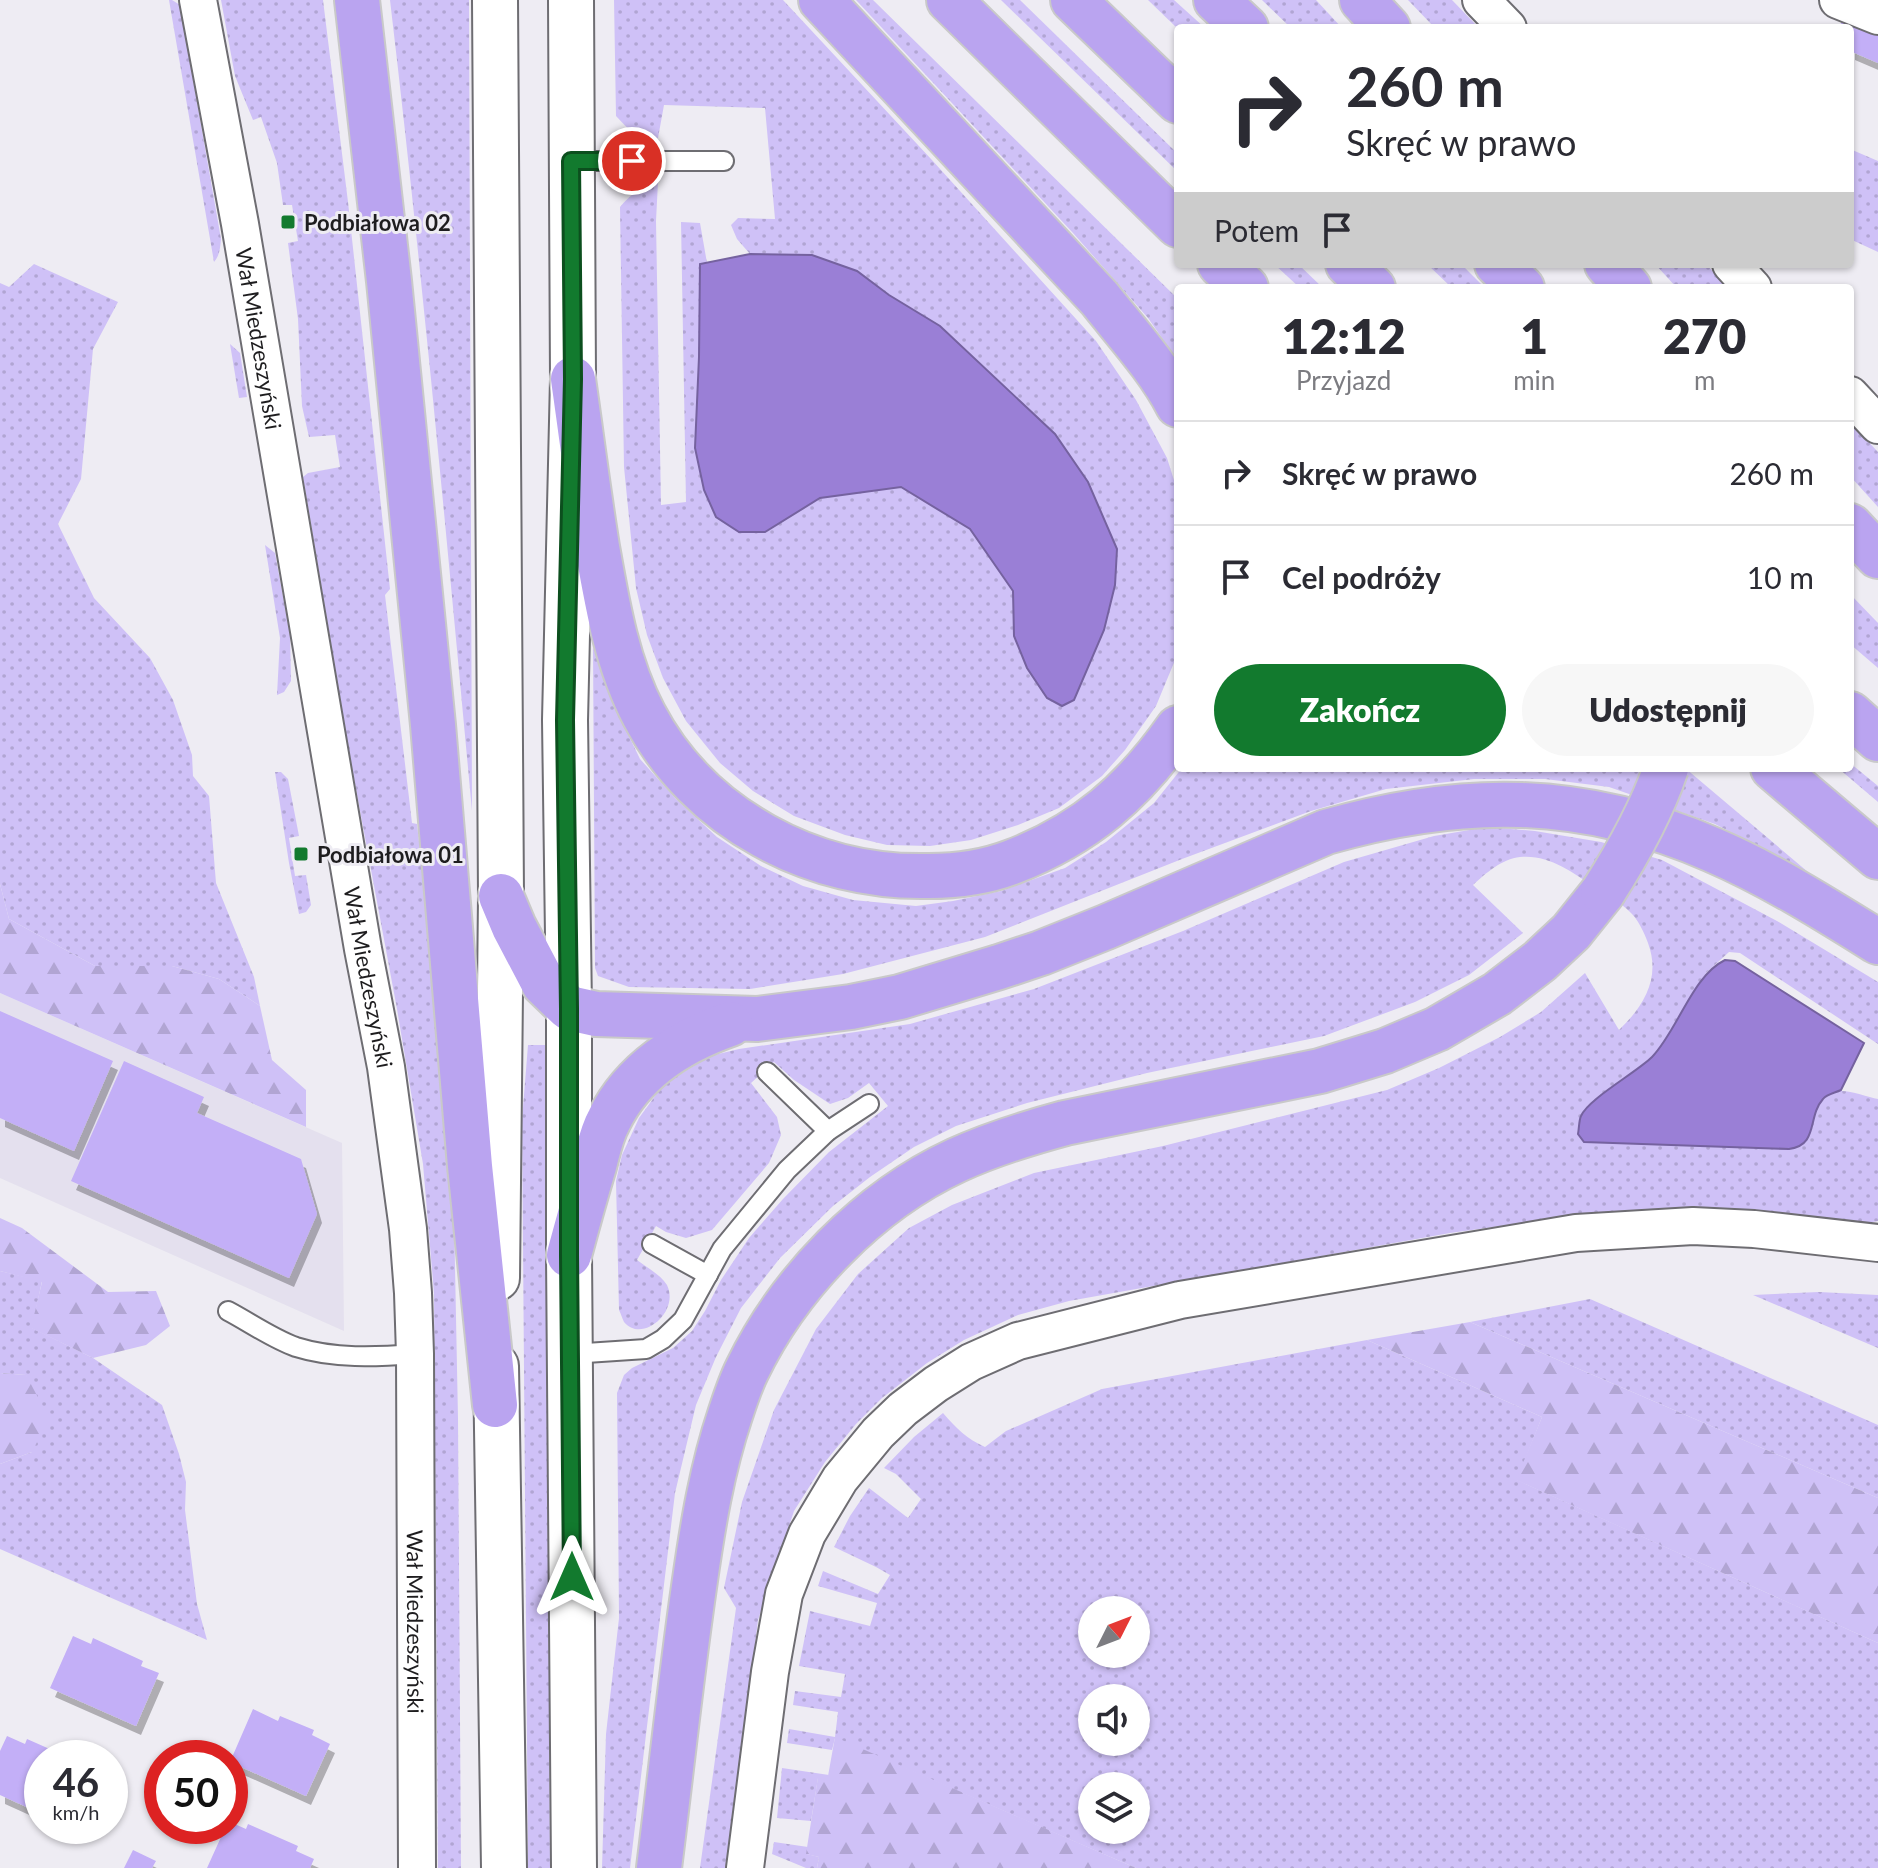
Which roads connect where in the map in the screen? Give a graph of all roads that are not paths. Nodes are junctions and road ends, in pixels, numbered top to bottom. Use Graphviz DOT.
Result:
graph roads {
  1 [pos="198,0"];
  2 [pos="357,0"];
  3 [pos="495,0"];
  4 [pos="571,0"];
  5 [pos="821,0"];
  6 [pos="949,0"];
  7 [pos="1073,0"];
  8 [pos="1216,0"];
  9 [pos="1362,0"];
  10 [pos="1481,0"];
  11 [pos="1838,0"];
  12 [pos="1878,16"];
  13 [pos="1242,24"];
  14 [pos="1384,24"];
  15 [pos="1504,24"];
  16 [pos="1174,97"];
  17 [pos="571,161"];
  18 [pos="724,161"];
  19 [pos="1174,221"];
  20 [pos="1224,268"];
  21 [pos="1352,268"];
  22 [pos="1501,268"];
  23 [pos="1611,268"];
  24 [pos="1735,268"];
  25 [pos="1242,284"];
  26 [pos="1369,284"];
  27 [pos="1518,284"];
  28 [pos="1625,284"];
  29 [pos="1749,284"];
  30 [pos="573,379"];
  31 [pos="1174,397"];
  32 [pos="1854,399"];
  33 [pos="1878,425"];
  34 [pos="1854,530"];
  35 [pos="1878,556"];
  36 [pos="1854,718"];
  37 [pos="1174,734"];
  38 [pos="1878,739"];
  39 [pos="1665,772"];
  40 [pos="1778,772"];
  41 [pos="1878,857"];
  42 [pos="501,896"];
  43 [pos="1878,942"];
  44 [pos="569,1008"];
  45 [pos="744,1019"];
  46 [pos="767,1072"];
  47 [pos="869,1104"];
  48 [pos="828,1131"];
  49 [pos="1878,1243"];
  50 [pos="652,1244"];
  51 [pos="569,1255"];
  52 [pos="708,1275"];
  53 [pos="228,1311"];
  54 [pos="415,1354"];
  55 [pos="571,1354"];
  56 [pos="495,1405"];
  57 [pos="417,1868"];
  58 [pos="504,1868"];
  59 [pos="574,1868"];
  60 [pos="659,1868"];
  61 [pos="745,1868"];
  1 -- 54 [label="street, Wał Miedzeszyński"];
  2 -- 56 [label="highway"];
  3 -- 42 [label="main road"];
  4 -- 17 [label="main road"];
  5 -- 31 [label="highway"];
  6 -- 19 [label="highway"];
  7 -- 16 [label="highway"];
  8 -- 13 [label="highway"];
  9 -- 14 [label="highway"];
  10 -- 15 [label="street"];
  11 -- 12 [label="street"];
  17 -- 18 [label="lane"];
  17 -- 30 [label="main road"];
  20 -- 25 [label="highway"];
  21 -- 26 [label="highway"];
  22 -- 27 [label="highway"];
  23 -- 28 [label="highway"];
  24 -- 29 [label="street"];
  30 -- 37 [label="highway"];
  30 -- 44 [label="main road"];
  32 -- 33 [label="street"];
  34 -- 35 [label="highway"];
  36 -- 38 [label="highway"];
  39 -- 60 [label="highway, bridge"];
  40 -- 41 [label="highway"];
  42 -- 44 [label="highway"];
  42 -- 56 [label="main road"];
  43 -- 45 [label="highway"];
  44 -- 45 [label="highway"];
  44 -- 51 [label="main road"];
  45 -- 51 [label="highway"];
  46 -- 48 [label="lane"];
  47 -- 48 [label="lane"];
  48 -- 52 [label="lane"];
  49 -- 61 [label="street"];
  50 -- 52 [label="lane"];
  51 -- 55 [label="main road"];
  52 -- 55 [label="lane"];
  53 -- 54 [label="lane"];
  54 -- 57 [label="street, Wał Miedzeszyński"];
  55 -- 59 [label="main road"];
  56 -- 58 [label="main road"];
}
